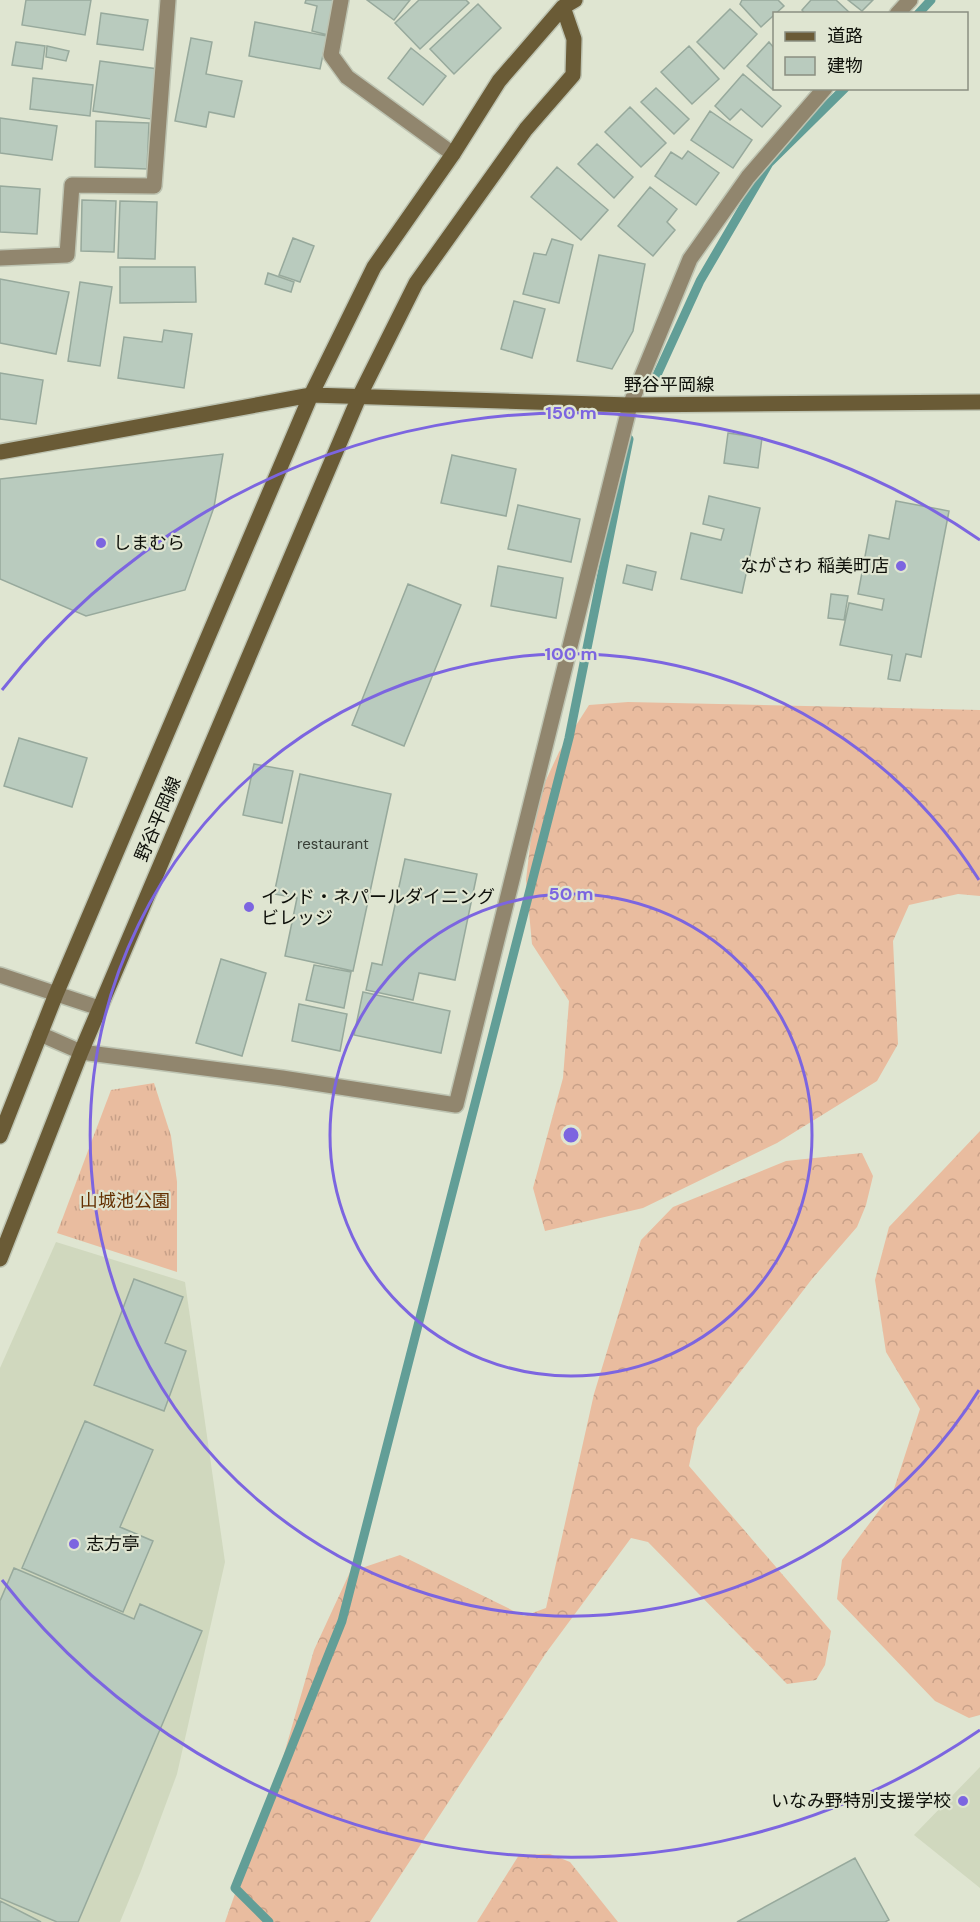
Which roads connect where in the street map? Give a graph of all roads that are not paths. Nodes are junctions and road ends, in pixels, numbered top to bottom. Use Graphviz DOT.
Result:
graph roads {
  1 [pos="168,0"];
  2 [pos="341,0"];
  3 [pos="910,0"];
  4 [pos="564,2"];
  5 [pos="899,12"];
  6 [pos="823,90"];
  7 [pos="453,154"];
  8 [pos="0,258"];
  9 [pos="311,395"];
  10 [pos="359,397"];
  11 [pos="980,402"];
  12 [pos="630,405"];
  13 [pos="0,452"];
  14 [pos="0,975"];
  15 [pos="56,994"];
  16 [pos="99,1008"];
  17 [pos="40,1034"];
  18 [pos="81,1052"];
  19 [pos="0,1136"];
  20 [pos="0,1259"];
  1 -- 8 [label="street"];
  2 -- 7 [label="street"];
  3 -- 5 [label="street"];
  4 -- 7 [label="main road"];
  4 -- 10 [label="main road"];
  6 -- 12 [label="street"];
  7 -- 9 [label="main road"];
  9 -- 10 [label="main road, 野谷平岡線"];
  9 -- 13 [label="main road"];
  9 -- 15 [label="main road, 野谷平岡線"];
  10 -- 12 [label="main road, 野谷平岡線"];
  10 -- 16 [label="main road, 野谷平岡線"];
  11 -- 12 [label="main road, 野谷平岡線"];
  12 -- 18 [label="street"];
  14 -- 15 [label="street"];
  15 -- 16 [label="street"];
  15 -- 17 [label="main road, 野谷平岡線"];
  16 -- 18 [label="main road, 野谷平岡線"];
  17 -- 18 [label="street"];
  17 -- 19 [label="main road, 野谷平岡線"];
  18 -- 20 [label="main road, 野谷平岡線"];
}
